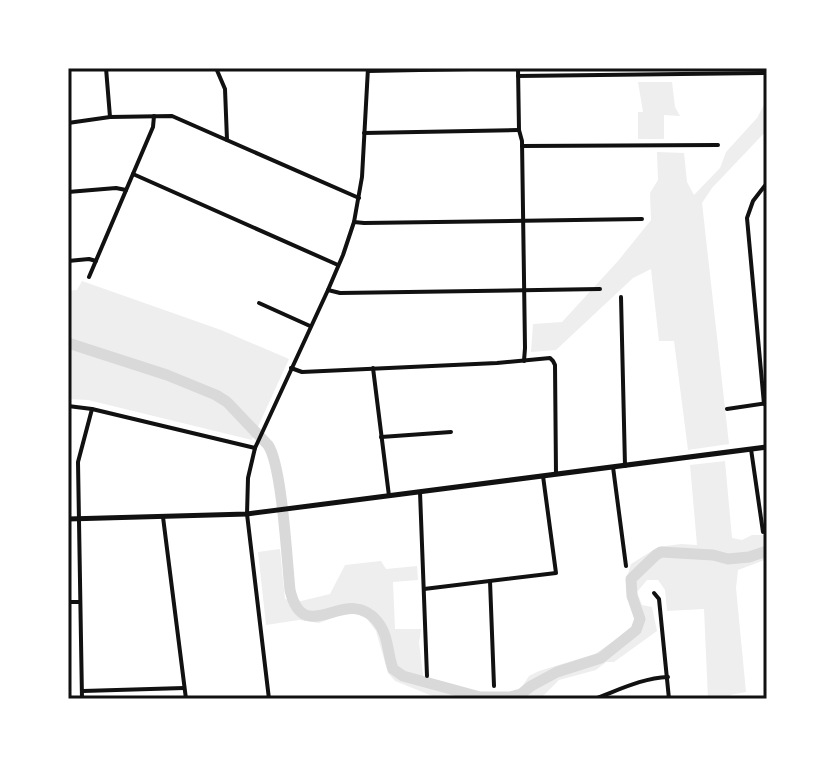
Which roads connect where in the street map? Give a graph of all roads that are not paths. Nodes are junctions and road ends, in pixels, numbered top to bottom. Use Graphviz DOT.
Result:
graph roads {
  1 [pos="106,68"];
  2 [pos="216,68"];
  3 [pos="518,68"];
  4 [pos="368,70"];
  5 [pos="767,73"];
  6 [pos="518,76"];
  7 [pos="154,116"];
  8 [pos="110,117"];
  9 [pos="68,123"];
  10 [pos="519,130"];
  11 [pos="364,133"];
  12 [pos="226,141"];
  13 [pos="718,145"];
  14 [pos="522,146"];
  15 [pos="133,174"];
  16 [pos="767,183"];
  17 [pos="126,190"];
  18 [pos="68,192"];
  19 [pos="359,198"];
  20 [pos="642,219"];
  21 [pos="523,221"];
  22 [pos="354,222"];
  23 [pos="68,261"];
  24 [pos="96,261"];
  25 [pos="338,265"];
  26 [pos="89,277"];
  27 [pos="523,289"];
  28 [pos="600,289"];
  29 [pos="328,290"];
  30 [pos="621,297"];
  31 [pos="259,303"];
  32 [pos="310,326"];
  33 [pos="524,361"];
  34 [pos="291,368"];
  35 [pos="373,368"];
  36 [pos="765,404"];
  37 [pos="68,406"];
  38 [pos="92,409"];
  39 [pos="727,409"];
  40 [pos="451,432"];
  41 [pos="381,437"];
  42 [pos="256,447"];
  43 [pos="767,447"];
  44 [pos="751,449"];
  45 [pos="625,466"];
  46 [pos="613,467"];
  47 [pos="556,474"];
  48 [pos="543,476"];
  49 [pos="420,492"];
  50 [pos="389,496"];
  51 [pos="247,514"];
  52 [pos="163,517"];
  53 [pos="68,519"];
  54 [pos="78,519"];
  55 [pos="763,532"];
  56 [pos="626,566"];
  57 [pos="490,581"];
  58 [pos="424,589"];
  59 [pos="654,593"];
  60 [pos="68,602"];
  61 [pos="80,602"];
  62 [pos="427,676"];
  63 [pos="668,677"];
  64 [pos="494,686"];
  65 [pos="184,688"];
  66 [pos="82,691"];
  67 [pos="82,699"];
  68 [pos="186,699"];
  69 [pos="269,699"];
  70 [pos="594,699"];
  71 [pos="669,699"];
  1 -- 8 [label="street"];
  2 -- 12 [label="street"];
  3 -- 4 [label="street"];
  3 -- 6 [label="street"];
  4 -- 11 [label="street"];
  5 -- 6 [label="street"];
  6 -- 10 [label="street"];
  7 -- 8 [label="street"];
  7 -- 12 [label="street"];
  7 -- 15 [label="street"];
  8 -- 9 [label="street"];
  10 -- 11 [label="street"];
  10 -- 14 [label="street"];
  11 -- 19 [label="street"];
  12 -- 19 [label="street"];
  13 -- 14 [label="street"];
  14 -- 21 [label="street"];
  15 -- 17 [label="street"];
  15 -- 25 [label="street"];
  16 -- 36 [label="street"];
  17 -- 18 [label="street"];
  17 -- 24 [label="street"];
  19 -- 22 [label="street"];
  20 -- 21 [label="street"];
  21 -- 22 [label="street"];
  21 -- 27 [label="street"];
  22 -- 25 [label="street"];
  23 -- 24 [label="street"];
  24 -- 26 [label="street"];
  25 -- 29 [label="street"];
  27 -- 28 [label="street"];
  27 -- 29 [label="street"];
  27 -- 33 [label="street"];
  29 -- 32 [label="street"];
  30 -- 45 [label="street"];
  31 -- 32 [label="street"];
  32 -- 34 [label="street"];
  33 -- 35 [label="street"];
  33 -- 47 [label="street"];
  34 -- 35 [label="street"];
  34 -- 42 [label="street"];
  35 -- 41 [label="street"];
  36 -- 39 [label="street"];
  37 -- 38 [label="street"];
  38 -- 42 [label="street"];
  38 -- 54 [label="street"];
  40 -- 41 [label="street"];
  41 -- 50 [label="street"];
  42 -- 51 [label="street"];
  43 -- 44 [label="main road"];
  44 -- 45 [label="main road"];
  44 -- 55 [label="street"];
  45 -- 46 [label="main road"];
  46 -- 47 [label="main road"];
  46 -- 56 [label="street"];
  47 -- 48 [label="main road"];
  48 -- 49 [label="main road"];
  48 -- 57 [label="street"];
  49 -- 50 [label="main road"];
  49 -- 58 [label="street"];
  50 -- 51 [label="main road"];
  51 -- 52 [label="main road"];
  51 -- 69 [label="street"];
  52 -- 54 [label="main road"];
  52 -- 65 [label="street"];
  53 -- 54 [label="main road"];
  54 -- 61 [label="street"];
  57 -- 58 [label="street"];
  57 -- 64 [label="street"];
  58 -- 62 [label="street"];
  59 -- 63 [label="street"];
  60 -- 61 [label="street"];
  61 -- 66 [label="street"];
  63 -- 70 [label="street"];
  63 -- 71 [label="street"];
  65 -- 66 [label="street"];
  65 -- 68 [label="street"];
  66 -- 67 [label="street"];
}
